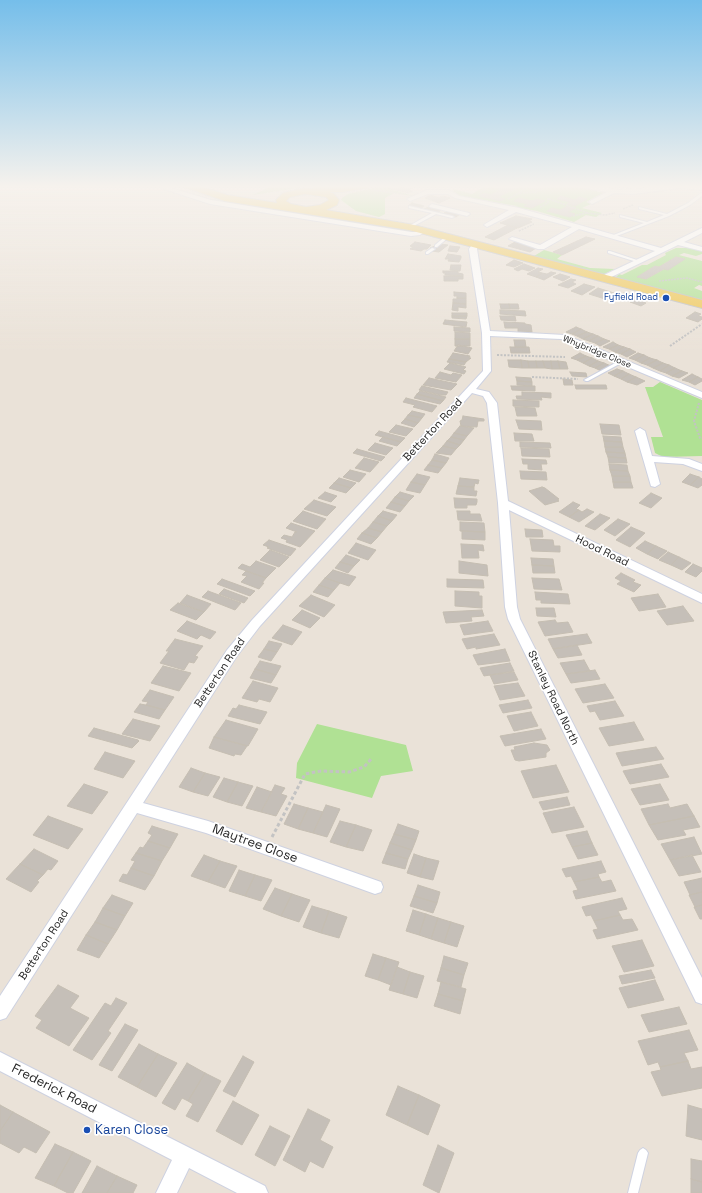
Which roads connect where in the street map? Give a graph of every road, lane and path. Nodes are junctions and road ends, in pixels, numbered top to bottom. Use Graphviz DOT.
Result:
graph roads {
  1 [pos="443,241"];
  2 [pos="462,241"];
  3 [pos="518,241"];
  4 [pos="552,241"];
  5 [pos="629,241"];
  6 [pos="680,241"];
  7 [pos="677,242"];
  8 [pos="475,244"];
  9 [pos="702,249"];
  10 [pos="661,250"];
  11 [pos="609,252"];
  12 [pos="428,253"];
  13 [pos="638,261"];
  14 [pos="605,278"];
  15 [pos="653,282"];
  16 [pos="702,282"];
  17 [pos="702,304"];
  18 [pos="702,324"];
  19 [pos="486,333"];
  20 [pos="670,346"];
  21 [pos="487,355"];
  22 [pos="565,357"];
  23 [pos="621,362"];
  24 [pos="532,377"];
  25 [pos="586,380"];
  26 [pos="470,390"];
  27 [pos="701,395"];
  28 [pos="640,431"];
  29 [pos="702,438"];
  30 [pos="648,459"];
  31 [pos="702,468"];
  32 [pos="655,484"];
  33 [pos="503,503"];
  34 [pos="702,599"];
  35 [pos="372,758"];
  36 [pos="133,806"];
  37 [pos="266,848"];
  38 [pos="375,887"];
  39 [pos="702,996"];
  40 [pos="0,1012"];
  41 [pos="0,1061"];
  42 [pos="643,1153"];
  43 [pos="185,1156"];
  44 [pos="166,1193"];
  45 [pos="258,1193"];
  46 [pos="634,1193"];
  1 -- 12 [label="lane"];
  2 -- 8 [label="main road"];
  3 -- 4 [label="street"];
  5 -- 10 [label="street"];
  6 -- 7 [label="street"];
  7 -- 9 [label="street"];
  7 -- 10 [label="street"];
  8 -- 14 [label="main road"];
  8 -- 19 [label="street"];
  10 -- 13 [label="street"];
  11 -- 13 [label="lane"];
  13 -- 14 [label="street"];
  14 -- 17 [label="main road"];
  15 -- 16 [label="path"];
  18 -- 20 [label="path"];
  19 -- 21 [label="street"];
  19 -- 23 [label="street, Whybridge Close"];
  21 -- 22 [label="path"];
  21 -- 26 [label="street, Betterton Road"];
  23 -- 25 [label="lane"];
  23 -- 27 [label="street, Whybridge Close"];
  24 -- 25 [label="path"];
  26 -- 33 [label="street, Stanley Road North"];
  26 -- 36 [label="street, Betterton Road"];
  27 -- 29 [label="path"];
  28 -- 30 [label="street"];
  30 -- 31 [label="street"];
  30 -- 32 [label="street"];
  33 -- 34 [label="street, Hood Road"];
  33 -- 39 [label="street, Stanley Road North"];
  35 -- 37 [label="path"];
  36 -- 37 [label="street, Maytree Close"];
  36 -- 40 [label="street, Betterton Road"];
  37 -- 38 [label="street, Maytree Close"];
  41 -- 43 [label="street, Frederick Road"];
  42 -- 46 [label="lane"];
  43 -- 44 [label="street"];
  43 -- 45 [label="street, Frederick Road"];
}
